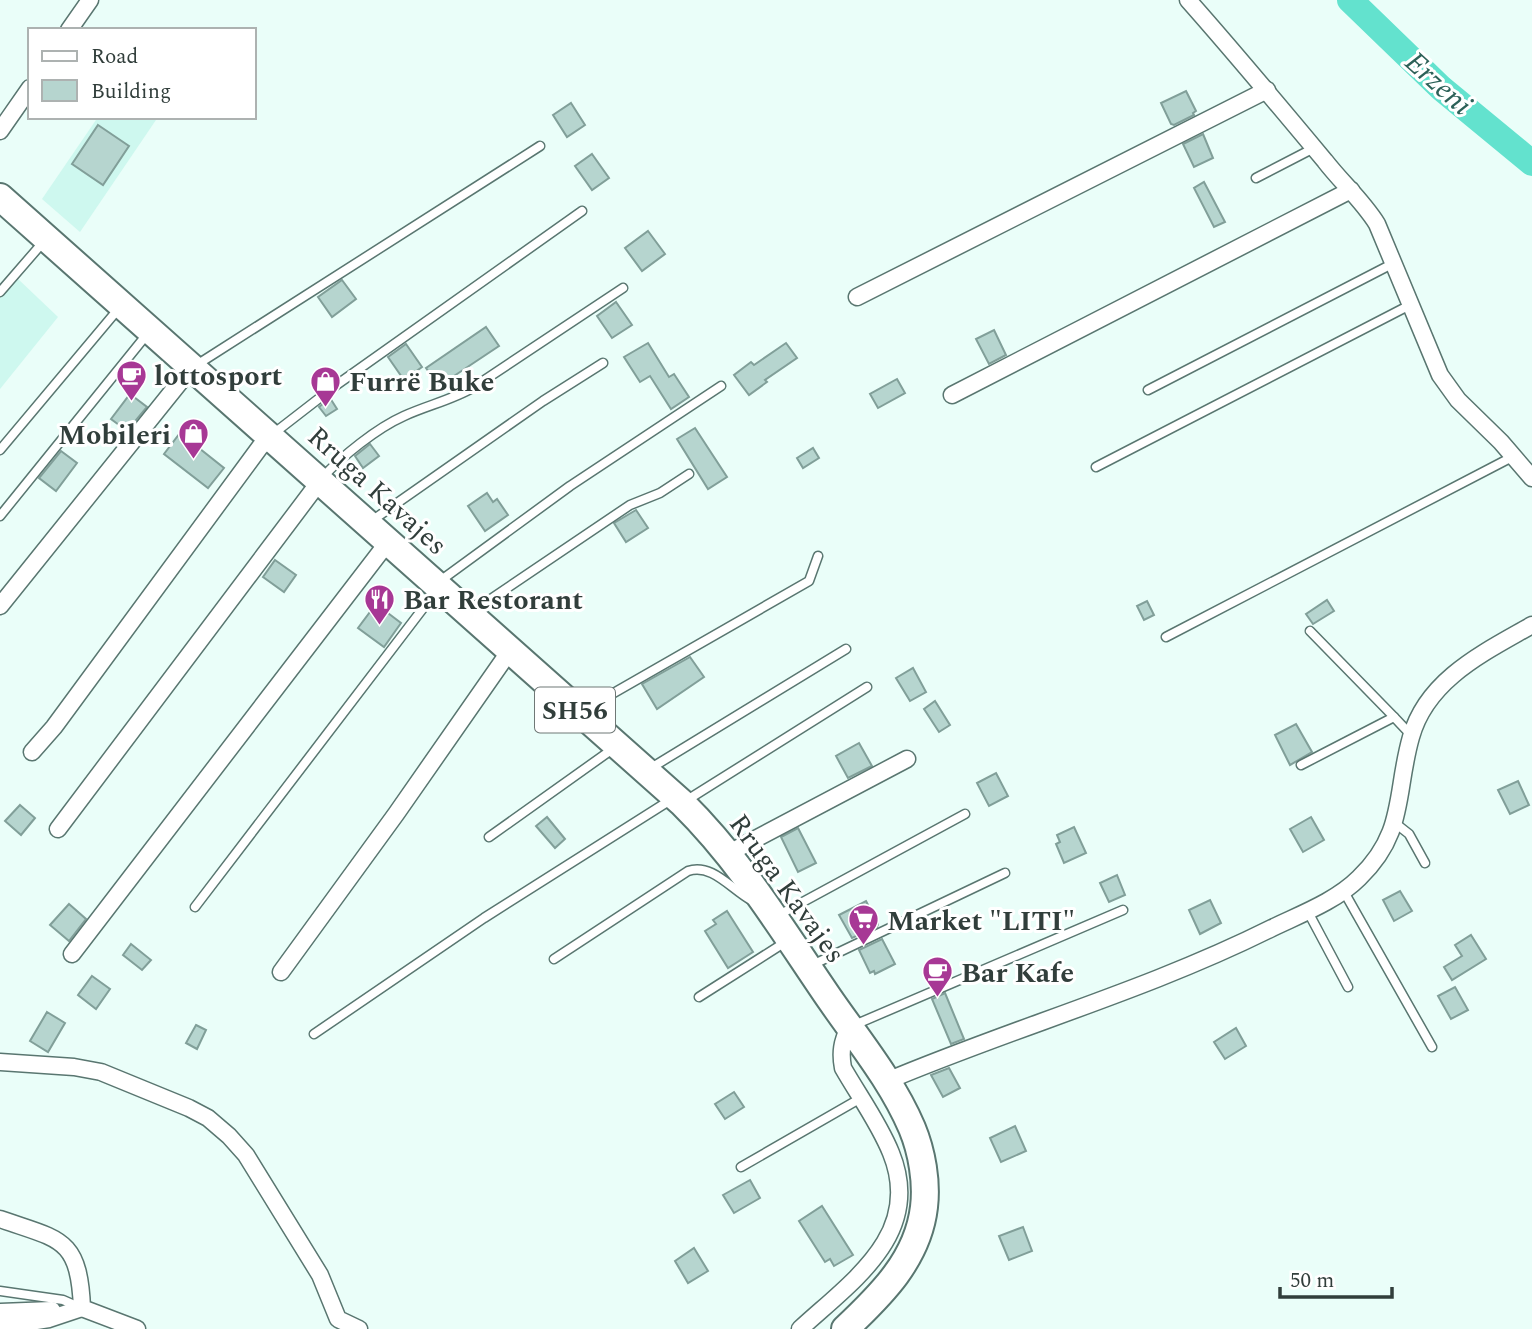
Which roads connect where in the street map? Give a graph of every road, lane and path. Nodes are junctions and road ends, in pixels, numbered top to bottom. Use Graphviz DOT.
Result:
graph roads {
  1 [pos="90,0"];
  2 [pos="1188,0"];
  3 [pos="70,28"];
  4 [pos="1267,90"];
  5 [pos="28,91"];
  6 [pos="0,131"];
  7 [pos="540,146"];
  8 [pos="1314,148"];
  9 [pos="1256,178"];
  10 [pos="1351,190"];
  11 [pos="0,197"];
  12 [pos="582,211"];
  13 [pos="47,237"];
  14 [pos="1392,264"];
  15 [pos="622,288"];
  16 [pos="0,292"];
  17 [pos="857,297"];
  18 [pos="122,305"];
  19 [pos="1410,305"];
  20 [pos="150,330"];
  21 [pos="603,363"];
  22 [pos="192,367"];
  23 [pos="721,386"];
  24 [pos="1148,390"];
  25 [pos="952,395"];
  26 [pos="271,436"];
  27 [pos="0,450"];
  28 [pos="1514,456"];
  29 [pos="1096,467"];
  30 [pos="689,474"];
  31 [pos="1532,478"];
  32 [pos="320,481"];
  33 [pos="0,516"];
  34 [pos="368,524"];
  35 [pos="388,542"];
  36 [pos="818,556"];
  37 [pos="437,586"];
  38 [pos="0,606"];
  39 [pos="468,614"];
  40 [pos="1532,625"];
  41 [pos="1310,631"];
  42 [pos="1166,638"];
  43 [pos="846,649"];
  44 [pos="509,652"];
  45 [pos="867,687"];
  46 [pos="578,713"];
  47 [pos="1394,717"];
  48 [pos="1411,735"];
  49 [pos="616,746"];
  50 [pos="32,752"];
  51 [pos="907,759"];
  52 [pos="1301,765"];
  53 [pos="646,772"];
  54 [pos="678,800"];
  55 [pos="965,814"];
  56 [pos="1395,823"];
  57 [pos="58,829"];
  58 [pos="489,837"];
  59 [pos="729,853"];
  60 [pos="1425,863"];
  61 [pos="1005,873"];
  62 [pos="1343,890"];
  63 [pos="195,907"];
  64 [pos="1123,910"];
  65 [pos="1307,910"];
  66 [pos="770,912"];
  67 [pos="790,940"];
  68 [pos="72,954"];
  69 [pos="554,959"];
  70 [pos="808,967"];
  71 [pos="281,972"];
  72 [pos="1348,987"];
  73 [pos="699,997"];
  74 [pos="849,1027"];
  75 [pos="314,1034"];
  76 [pos="1432,1047"];
  77 [pos="0,1062"];
  78 [pos="887,1081"];
  79 [pos="861,1098"];
  80 [pos="741,1167"];
  81 [pos="0,1219"];
  82 [pos="0,1291"];
  83 [pos="82,1308"];
  84 [pos="0,1312"];
  85 [pos="336,1324"];
  86 [pos="0,1327"];
  87 [pos="137,1329"];
  88 [pos="359,1329"];
  89 [pos="800,1329"];
  90 [pos="845,1329"];
  1 -- 3 [label="street"];
  2 -- 4 [label="street"];
  4 -- 8 [label="street"];
  4 -- 17 [label="street"];
  5 -- 6 [label="street"];
  7 -- 22 [label="lane"];
  8 -- 9 [label="lane"];
  8 -- 10 [label="street"];
  10 -- 14 [label="street"];
  10 -- 25 [label="street"];
  11 -- 13 [label="main road, Rruga Kavajes / SH56"];
  12 -- 26 [label="lane"];
  13 -- 16 [label="lane"];
  13 -- 18 [label="main road, Rruga Kavajes / SH56"];
  14 -- 19 [label="street"];
  14 -- 24 [label="lane"];
  15 -- 32 [label="lane"];
  18 -- 20 [label="main road, Rruga Kavajes / SH56"];
  18 -- 27 [label="lane"];
  19 -- 28 [label="street"];
  19 -- 29 [label="lane"];
  20 -- 22 [label="main road, Rruga Kavajes / SH56"];
  20 -- 33 [label="lane"];
  21 -- 34 [label="lane"];
  22 -- 26 [label="main road, Rruga Kavajes / SH56"];
  22 -- 38 [label="street"];
  23 -- 37 [label="lane"];
  26 -- 32 [label="main road, Rruga Kavajes / SH56"];
  26 -- 50 [label="street"];
  28 -- 31 [label="street"];
  28 -- 42 [label="lane"];
  30 -- 39 [label="lane"];
  32 -- 34 [label="main road, Rruga Kavajes / SH56"];
  32 -- 57 [label="street"];
  34 -- 35 [label="main road, Rruga Kavajes / SH56"];
  35 -- 37 [label="main road, Rruga Kavajes / SH56"];
  35 -- 68 [label="street"];
  36 -- 46 [label="lane"];
  37 -- 39 [label="main road, Rruga Kavajes / SH56"];
  37 -- 63 [label="lane"];
  39 -- 44 [label="main road, Rruga Kavajes / SH56"];
  40 -- 48 [label="street"];
  41 -- 47 [label="lane"];
  43 -- 53 [label="lane"];
  44 -- 46 [label="main road, Rruga Kavajes / SH56"];
  44 -- 71 [label="street"];
  45 -- 54 [label="lane"];
  46 -- 49 [label="main road, Rruga Kavajes / SH56"];
  47 -- 48 [label="lane"];
  47 -- 52 [label="lane"];
  48 -- 56 [label="street"];
  49 -- 53 [label="main road, Rruga Kavajes / SH56"];
  49 -- 58 [label="lane"];
  51 -- 59 [label="street"];
  53 -- 54 [label="main road, Rruga Kavajes / SH56"];
  54 -- 59 [label="main road, Rruga Kavajes / SH56"];
  54 -- 75 [label="lane"];
  55 -- 66 [label="lane"];
  56 -- 60 [label="lane"];
  56 -- 62 [label="street"];
  59 -- 66 [label="main road, Rruga Kavajes / SH56"];
  61 -- 70 [label="lane"];
  62 -- 65 [label="street"];
  62 -- 76 [label="lane"];
  64 -- 74 [label="lane"];
  65 -- 72 [label="lane"];
  65 -- 78 [label="street"];
  66 -- 67 [label="main road, Rruga Kavajes / SH56"];
  66 -- 69 [label="lane"];
  67 -- 70 [label="main road, Rruga Kavajes / SH56"];
  67 -- 73 [label="lane"];
  70 -- 74 [label="main road, Rruga Kavajes / SH56"];
  74 -- 78 [label="main road, Rruga Kavajes / SH56"];
  74 -- 79 [label="street"];
  77 -- 85 [label="street"];
  78 -- 90 [label="main road, Rruga Kavajes / SH56"];
  79 -- 80 [label="lane"];
  79 -- 89 [label="street"];
  81 -- 83 [label="street"];
  82 -- 83 [label="lane"];
  83 -- 84 [label="street"];
  83 -- 86 [label="street"];
  83 -- 87 [label="street"];
  85 -- 88 [label="street"];
}
